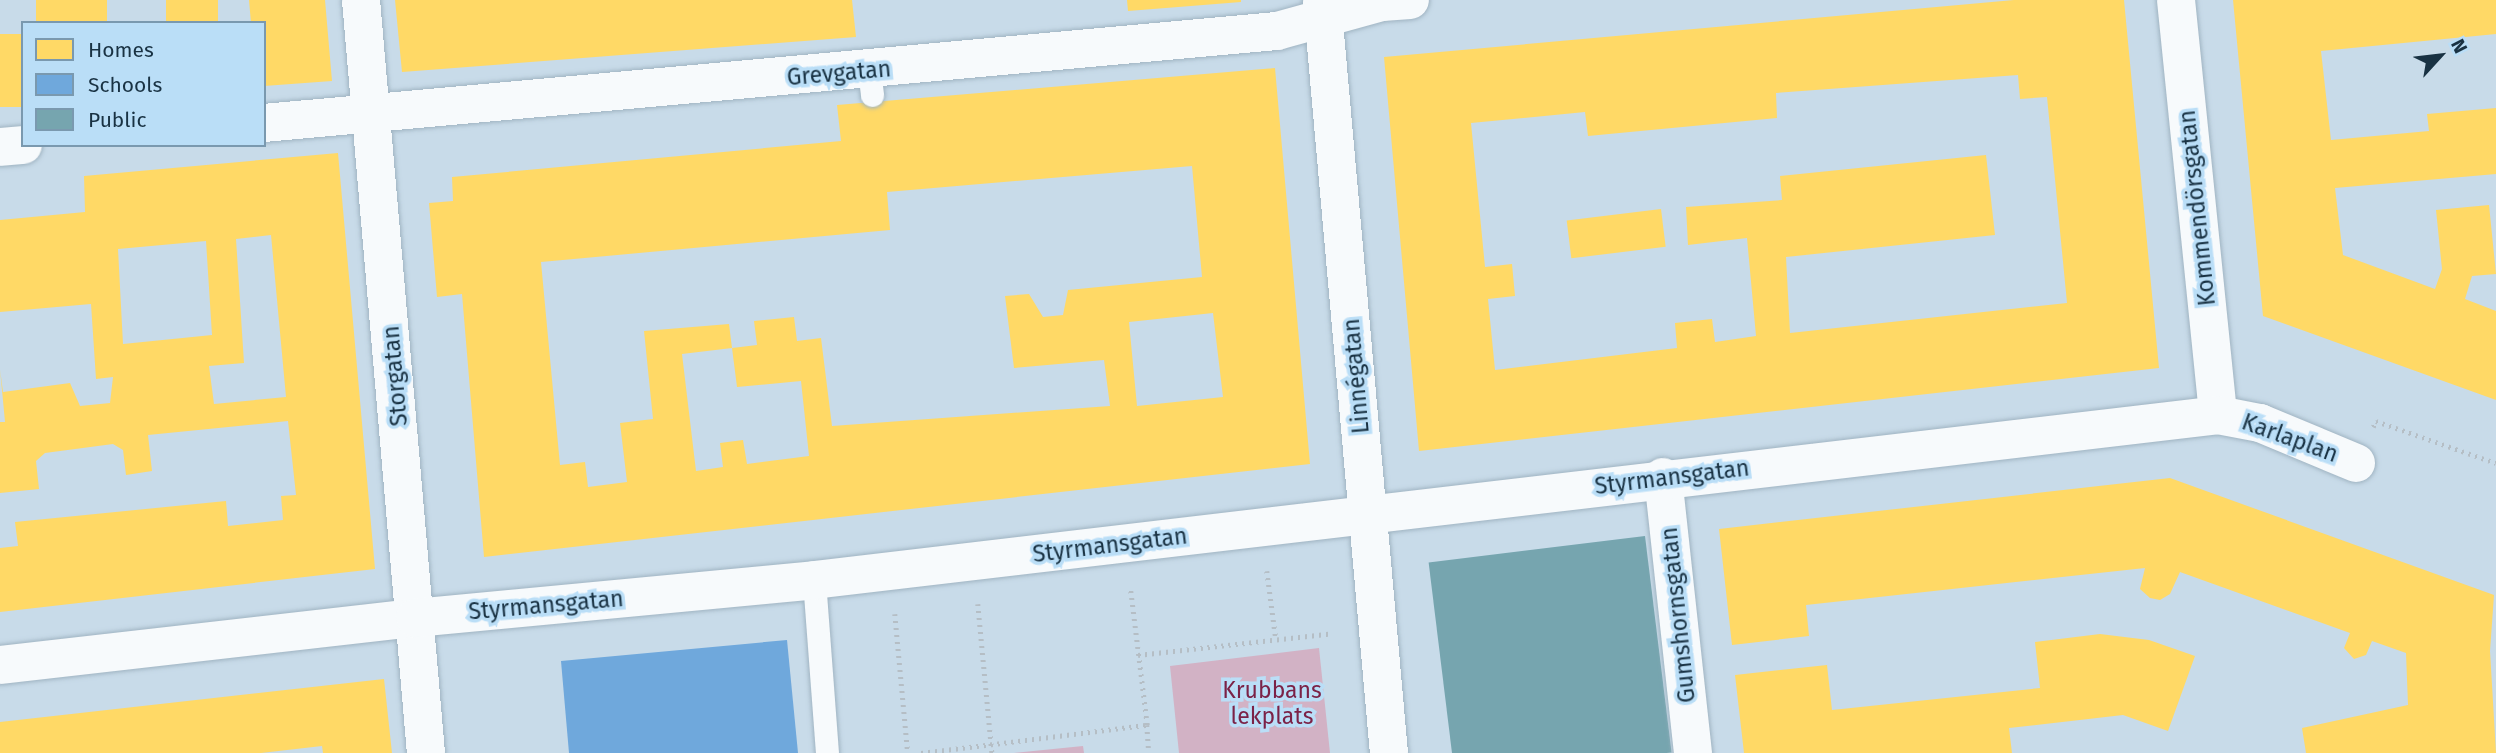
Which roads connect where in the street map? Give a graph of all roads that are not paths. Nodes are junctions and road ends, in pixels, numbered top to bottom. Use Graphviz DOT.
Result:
graph roads {
  1 [pos="361,0"];
  2 [pos="1410,0"];
  3 [pos="2176,0"];
  4 [pos="1323,10"];
  5 [pos="372,113"];
  6 [pos="266,123"];
  7 [pos="21,145"];
  8 [pos="0,147"];
  9 [pos="2218,415"];
  10 [pos="2357,463"];
  11 [pos="1663,478"];
  12 [pos="1368,515"];
  13 [pos="814,580"];
  14 [pos="415,618"];
  15 [pos="0,665"];
  16 [pos="426,753"];
  17 [pos="827,753"];
  18 [pos="1389,753"];
  19 [pos="1693,753"];
  1 -- 5 [label="street, Storgatan"];
  2 -- 4 [label="street, Grevgatan"];
  3 -- 9 [label="street, Kommendörsgatan"];
  4 -- 5 [label="street, Grevgatan"];
  4 -- 12 [label="street, Linnégatan"];
  5 -- 6 [label="street, Grevgatan"];
  5 -- 14 [label="street, Storgatan"];
  7 -- 8 [label="street"];
  9 -- 10 [label="street, Karlaplan"];
  9 -- 11 [label="street, Styrmansgatan"];
  11 -- 12 [label="street, Styrmansgatan"];
  11 -- 19 [label="street, Gumshornsgatan"];
  12 -- 13 [label="street, Styrmansgatan"];
  12 -- 18 [label="street, Linnégatan"];
  13 -- 14 [label="street, Styrmansgatan"];
  13 -- 17 [label="lane"];
  14 -- 15 [label="street, Styrmansgatan"];
  14 -- 16 [label="street, Storgatan"];
}
